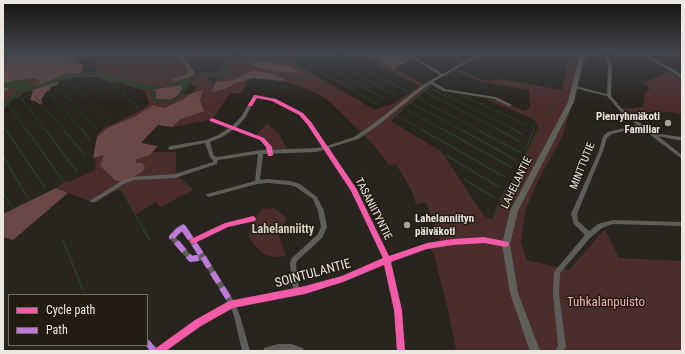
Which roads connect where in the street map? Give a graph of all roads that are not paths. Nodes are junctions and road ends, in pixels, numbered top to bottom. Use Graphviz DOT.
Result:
graph roads {
  1 [pos="432,70"];
  2 [pos="453,70"];
  3 [pos="579,70"];
  4 [pos="610,70"];
  5 [pos="670,70"];
  6 [pos="442,75"];
  7 [pos="681,77"];
  8 [pos="430,82"];
  9 [pos="575,87"];
  10 [pos="608,94"];
  11 [pos="256,96"];
  12 [pos="510,105"];
  13 [pos="250,106"];
  14 [pos="641,125"];
  15 [pos="653,134"];
  16 [pos="682,138"];
  17 [pos="207,141"];
  18 [pos="170,148"];
  19 [pos="326,149"];
  20 [pos="261,152"];
  21 [pos="682,157"];
  22 [pos="216,159"];
  23 [pos="257,182"];
  24 [pos="210,195"];
  25 [pos="93,201"];
  26 [pos="682,224"];
  27 [pos="589,235"];
  28 [pos="506,244"];
  29 [pos="203,258"];
  30 [pos="387,260"];
  31 [pos="296,292"];
  32 [pos="232,304"];
  33 [pos="159,351"];
  34 [pos="246,351"];
  35 [pos="267,351"];
  36 [pos="300,351"];
  37 [pos="401,351"];
  38 [pos="535,351"];
  39 [pos="559,351"];
  1 -- 6 [label="street"];
  2 -- 6 [label="street"];
  3 -- 9 [label="main road, LAHELANTIE"];
  4 -- 10 [label="street"];
  5 -- 7 [label="street"];
  6 -- 8 [label="street"];
  8 -- 12 [label="street"];
  8 -- 19 [label="street"];
  9 -- 10 [label="street"];
  9 -- 28 [label="main road, LAHELANTIE"];
  10 -- 14 [label="street"];
  11 -- 19 [label="street, TASANIITYNTIE"];
  13 -- 17 [label="street"];
  14 -- 15 [label="street"];
  14 -- 27 [label="street, MINTTUTIE"];
  15 -- 16 [label="street"];
  15 -- 21 [label="street"];
  17 -- 18 [label="street"];
  17 -- 22 [label="street"];
  19 -- 20 [label="street"];
  19 -- 30 [label="street, TASANIITYNTIE"];
  20 -- 22 [label="street"];
  20 -- 23 [label="street"];
  22 -- 25 [label="street"];
  23 -- 24 [label="street"];
  23 -- 31 [label="street"];
  26 -- 27 [label="street"];
  27 -- 39 [label="street"];
  28 -- 30 [label="street, SOINTULANTIE"];
  28 -- 38 [label="main road, LAHELANTIE"];
  29 -- 29 [label="street"];
  29 -- 32 [label="street"];
  30 -- 31 [label="street, SOINTULANTIE"];
  30 -- 37 [label="street, TASANIITYNTIE"];
  31 -- 32 [label="street, SOINTULANTIE"];
  32 -- 33 [label="street, SOINTULANTIE"];
  32 -- 34 [label="street"];
  35 -- 36 [label="street"];
}
